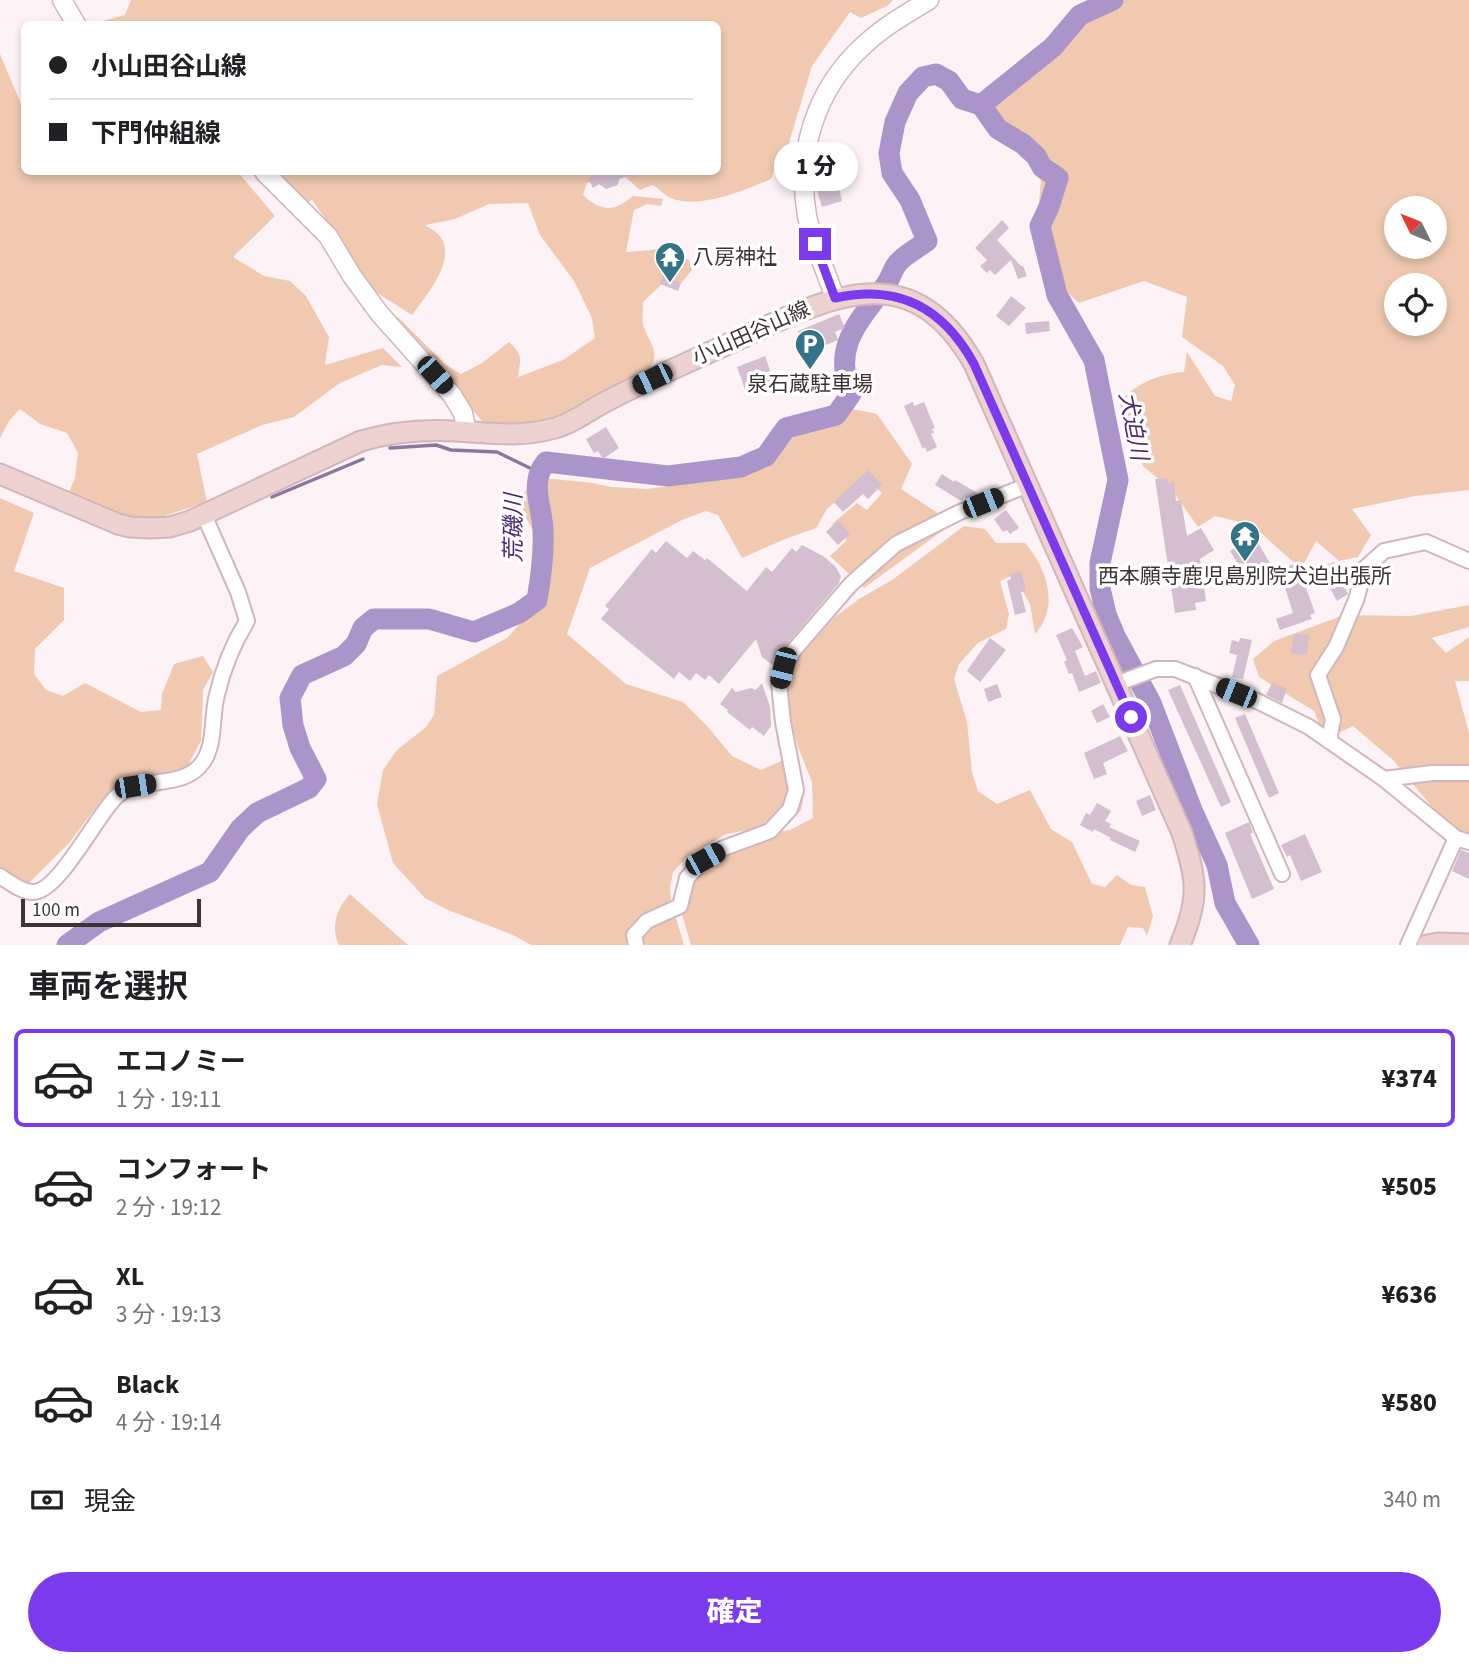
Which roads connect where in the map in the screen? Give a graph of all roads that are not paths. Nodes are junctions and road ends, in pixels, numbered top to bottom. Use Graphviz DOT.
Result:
graph roads {
  1 [pos="62,0"];
  2 [pos="929,0"];
  3 [pos="74,21"];
  4 [pos="267,175"];
  5 [pos="835,298"];
  6 [pos="467,432"];
  7 [pos="0,474"];
  8 [pos="1028,485"];
  9 [pos="204,514"];
  10 [pos="1469,561"];
  11 [pos="1195,676"];
  12 [pos="1116,684"];
  13 [pos="1329,741"];
  14 [pos="1469,773"];
  15 [pos="1384,779"];
  16 [pos="1462,840"];
  17 [pos="1282,874"];
  18 [pos="0,876"];
  19 [pos="1469,944"];
  20 [pos="636,945"];
  21 [pos="1180,945"];
  22 [pos="1408,945"];
  23 [pos="1427,945"];
  1 -- 3 [label="street"];
  2 -- 5 [label="street"];
  4 -- 6 [label="street"];
  5 -- 6 [label="main road, 小山田谷山線"];
  5 -- 8 [label="main road, 小山田谷山線"];
  6 -- 9 [label="main road, 小山田谷山線"];
  7 -- 9 [label="main road, 小山田谷山線"];
  8 -- 12 [label="main road, 小山田谷山線"];
  8 -- 20 [label="street"];
  9 -- 18 [label="street"];
  10 -- 13 [label="street"];
  11 -- 12 [label="street"];
  11 -- 13 [label="street"];
  11 -- 17 [label="street"];
  12 -- 21 [label="main road, 小山田谷山線"];
  13 -- 15 [label="street"];
  14 -- 15 [label="street"];
  15 -- 16 [label="street"];
  16 -- 22 [label="street"];
  19 -- 23 [label="main road"];
}
